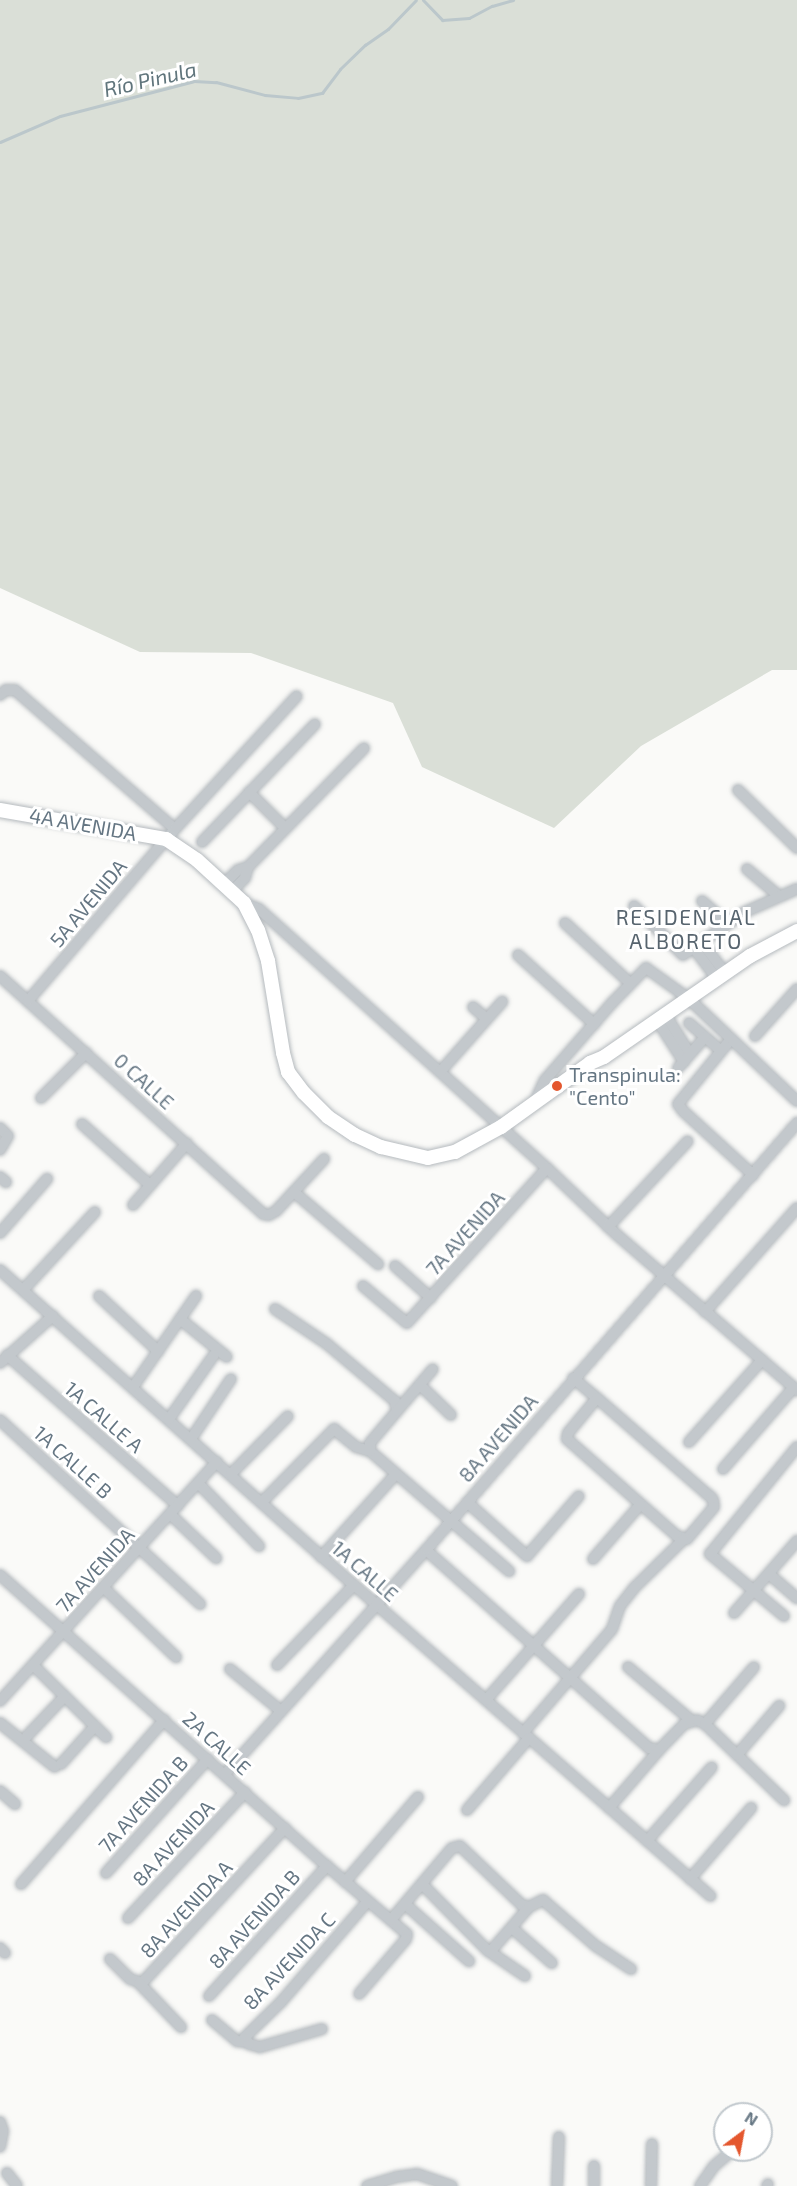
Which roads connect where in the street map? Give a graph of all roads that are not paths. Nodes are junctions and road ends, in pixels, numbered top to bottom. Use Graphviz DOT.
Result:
graph roads {
  1 [pos="0,695"];
  2 [pos="297,696"];
  3 [pos="315,724"];
  4 [pos="364,748"];
  5 [pos="738,790"];
  6 [pos="249,792"];
  7 [pos="0,810"];
  8 [pos="285,828"];
  9 [pos="171,834"];
  10 [pos="202,842"];
  11 [pos="797,848"];
  12 [pos="747,869"];
  13 [pos="229,887"];
  14 [pos="797,889"];
  15 [pos="778,896"];
  16 [pos="702,902"];
  17 [pos="244,903"];
  18 [pos="634,906"];
  19 [pos="565,923"];
  20 [pos="727,923"];
  21 [pos="797,931"];
  22 [pos="697,944"];
  23 [pos="518,955"];
  24 [pos="0,976"];
  25 [pos="721,976"];
  26 [pos="630,983"];
  27 [pos="797,989"];
  28 [pos="688,998"];
  29 [pos="28,1002"];
  30 [pos="502,1002"];
  31 [pos="473,1007"];
  32 [pos="661,1017"];
  33 [pos="487,1019"];
  34 [pos="689,1023"];
  35 [pos="594,1024"];
  36 [pos="705,1036"];
  37 [pos="755,1036"];
  38 [pos="731,1039"];
  39 [pos="717,1047"];
  40 [pos="86,1053"];
  41 [pos="604,1057"];
  42 [pos="440,1072"];
  43 [pos="41,1098"];
  44 [pos="535,1101"];
  45 [pos="797,1101"];
  46 [pos="520,1115"];
  47 [pos="797,1123"];
  48 [pos="82,1124"];
  49 [pos="501,1127"];
  50 [pos="0,1128"];
  51 [pos="688,1141"];
  52 [pos="187,1143"];
  53 [pos="0,1150"];
  54 [pos="324,1159"];
  55 [pos="547,1168"];
  56 [pos="753,1174"];
  57 [pos="47,1179"];
  58 [pos="150,1185"];
  59 [pos="294,1192"];
  60 [pos="133,1205"];
  61 [pos="797,1209"];
  62 [pos="95,1212"];
  63 [pos="608,1227"];
  64 [pos="0,1233"];
  65 [pos="378,1264"];
  66 [pos="394,1266"];
  67 [pos="0,1270"];
  68 [pos="662,1275"];
  69 [pos="363,1286"];
  70 [pos="23,1290"];
  71 [pos="99,1296"];
  72 [pos="196,1296"];
  73 [pos="431,1298"];
  74 [pos="274,1309"];
  75 [pos="705,1312"];
  76 [pos="53,1317"];
  77 [pos="180,1319"];
  78 [pos="158,1351"];
  79 [pos="214,1355"];
  80 [pos="227,1358"];
  81 [pos="4,1359"];
  82 [pos="762,1360"];
  83 [pos="433,1369"];
  84 [pos="573,1378"];
  85 [pos="231,1379"];
  86 [pos="420,1385"];
  87 [pos="133,1387"];
  88 [pos="796,1389"];
  89 [pos="597,1398"];
  90 [pos="397,1411"];
  91 [pos="452,1415"];
  92 [pos="288,1416"];
  93 [pos="169,1419"];
  94 [pos="0,1420"];
  95 [pos="192,1439"];
  96 [pos="689,1442"];
  97 [pos="797,1447"];
  98 [pos="370,1451"];
  99 [pos="217,1462"];
  100 [pos="723,1469"];
  101 [pos="396,1473"];
  102 [pos="231,1474"];
  103 [pos="198,1483"];
  104 [pos="579,1496"];
  105 [pos="262,1502"];
  106 [pos="467,1502"];
  107 [pos="640,1505"];
  108 [pos="174,1510"];
  109 [pos="451,1521"];
  110 [pos="683,1540"];
  111 [pos="797,1541"];
  112 [pos="140,1546"];
  113 [pos="259,1546"];
  114 [pos="426,1550"];
  115 [pos="321,1557"];
  116 [pos="216,1558"];
  117 [pos="593,1559"];
  118 [pos="509,1571"];
  119 [pos="769,1574"];
  120 [pos="0,1575"];
  121 [pos="354,1585"];
  122 [pos="104,1588"];
  123 [pos="753,1591"];
  124 [pos="579,1594"];
  125 [pos="797,1598"];
  126 [pos="200,1604"];
  127 [pos="376,1604"];
  128 [pos="734,1613"];
  129 [pos="784,1616"];
  130 [pos="64,1631"];
  131 [pos="533,1646"];
  132 [pos="176,1657"];
  133 [pos="33,1665"];
  134 [pos="277,1665"];
  135 [pos="628,1667"];
  136 [pos="754,1667"];
  137 [pos="230,1669"];
  138 [pos="569,1679"];
  139 [pos="65,1696"];
  140 [pos="486,1700"];
  141 [pos="0,1701"];
  142 [pos="779,1706"];
  143 [pos="281,1711"];
  144 [pos="164,1720"];
  145 [pos="691,1720"];
  146 [pos="0,1722"];
  147 [pos="705,1724"];
  148 [pos="95,1726"];
  149 [pos="27,1736"];
  150 [pos="526,1736"];
  151 [pos="106,1737"];
  152 [pos="659,1750"];
  153 [pos="737,1755"];
  154 [pos="208,1759"];
  155 [pos="712,1767"];
  156 [pos="225,1774"];
  157 [pos="0,1791"];
  158 [pos="245,1792"];
  159 [pos="418,1797"];
  160 [pos="784,1800"];
  161 [pos="15,1804"];
  162 [pos="609,1808"];
  163 [pos="751,1808"];
  164 [pos="467,1810"];
  165 [pos="285,1828"];
  166 [pos="647,1841"];
  167 [pos="327,1866"];
  168 [pos="106,1873"];
  169 [pos="690,1879"];
  170 [pos="345,1882"];
  171 [pos="21,1884"];
  172 [pos="422,1884"];
  173 [pos="710,1896"];
  174 [pos="368,1901"];
  175 [pos="405,1904"];
  176 [pos="529,1907"];
  177 [pos="128,1918"];
  178 [pos="390,1920"];
  179 [pos="512,1928"];
  180 [pos="490,1952"];
  181 [pos="110,1959"];
  182 [pos="469,1961"];
  183 [pos="552,1964"];
  184 [pos="631,1969"];
  185 [pos="525,1976"];
  186 [pos="139,1983"];
  187 [pos="359,1994"];
  188 [pos="209,1996"];
  189 [pos="212,2020"];
  190 [pos="181,2027"];
  191 [pos="322,2029"];
  192 [pos="247,2042"];
  193 [pos="0,2122"];
  194 [pos="559,2138"];
  195 [pos="652,2144"];
  196 [pos="0,2147"];
  197 [pos="719,2162"];
  198 [pos="594,2166"];
  199 [pos="7,2173"];
  200 [pos="384,2183"];
  201 [pos="17,2186"];
  202 [pos="369,2186"];
  203 [pos="452,2186"];
  204 [pos="557,2186"];
  205 [pos="594,2186"];
  206 [pos="651,2186"];
  207 [pos="700,2186"];
  1 -- 9 [label="street"];
  2 -- 9 [label="street, 5A AVENIDA"];
  3 -- 6 [label="street"];
  4 -- 8 [label="street"];
  5 -- 11 [label="street"];
  6 -- 8 [label="street"];
  6 -- 10 [label="street"];
  7 -- 9 [label="main road, 4A AVENIDA"];
  8 -- 13 [label="street"];
  9 -- 13 [label="main road"];
  9 -- 29 [label="street, 5A AVENIDA"];
  12 -- 15 [label="street"];
  13 -- 17 [label="main road"];
  14 -- 15 [label="street"];
  15 -- 20 [label="street"];
  16 -- 20 [label="street"];
  17 -- 42 [label="street"];
  17 -- 49 [label="main road"];
  18 -- 22 [label="street"];
  19 -- 26 [label="street"];
  20 -- 22 [label="street"];
  21 -- 25 [label="main road"];
  22 -- 25 [label="street"];
  23 -- 35 [label="street"];
  24 -- 29 [label="street, 0 CALLE"];
  25 -- 28 [label="main road"];
  26 -- 28 [label="street"];
  26 -- 35 [label="street"];
  27 -- 37 [label="street"];
  28 -- 32 [label="main road"];
  28 -- 38 [label="street"];
  29 -- 40 [label="street, 0 CALLE"];
  30 -- 33 [label="street"];
  31 -- 33 [label="street"];
  32 -- 36 [label="street"];
  32 -- 41 [label="main road"];
  33 -- 42 [label="street"];
  34 -- 36 [label="street"];
  35 -- 44 [label="street"];
  36 -- 39 [label="street"];
  38 -- 45 [label="street"];
  38 -- 56 [label="street"];
  40 -- 43 [label="street"];
  40 -- 52 [label="street, 0 CALLE"];
  41 -- 44 [label="main road"];
  41 -- 46 [label="main road"];
  42 -- 49 [label="street"];
  44 -- 46 [label="main road"];
  46 -- 49 [label="main road"];
  47 -- 56 [label="street, 8A AVENIDA"];
  48 -- 58 [label="street"];
  49 -- 55 [label="street"];
  50 -- 53 [label="street"];
  51 -- 63 [label="street"];
  52 -- 58 [label="street"];
  52 -- 59 [label="street, 0 CALLE"];
  54 -- 59 [label="street"];
  55 -- 63 [label="street"];
  55 -- 73 [label="street, 7A AVENIDA"];
  56 -- 68 [label="street, 8A AVENIDA"];
  57 -- 64 [label="street"];
  58 -- 60 [label="street"];
  59 -- 65 [label="street"];
  61 -- 75 [label="street"];
  62 -- 70 [label="street"];
  63 -- 68 [label="street"];
  66 -- 73 [label="street"];
  67 -- 70 [label="street, 1A CALLE"];
  68 -- 75 [label="street"];
  68 -- 84 [label="street, 8A AVENIDA"];
  69 -- 73 [label="street, 7A AVENIDA"];
  70 -- 76 [label="street, 1A CALLE"];
  71 -- 78 [label="street"];
  72 -- 77 [label="street"];
  74 -- 90 [label="street"];
  75 -- 82 [label="street"];
  76 -- 81 [label="street"];
  76 -- 87 [label="street, 1A CALLE"];
  77 -- 78 [label="street"];
  77 -- 80 [label="street"];
  78 -- 87 [label="street"];
  79 -- 93 [label="street"];
  81 -- 108 [label="street, 1A CALLE A"];
  82 -- 88 [label="street"];
  82 -- 96 [label="street"];
  83 -- 86 [label="street"];
  84 -- 89 [label="street"];
  84 -- 106 [label="street, 8A AVENIDA"];
  85 -- 95 [label="street"];
  86 -- 90 [label="street"];
  86 -- 91 [label="street"];
  87 -- 93 [label="street, 1A CALLE"];
  88 -- 100 [label="street"];
  89 -- 107 [label="street"];
  89 -- 110 [label="street"];
  90 -- 98 [label="street"];
  92 -- 102 [label="street"];
  93 -- 95 [label="street, 1A CALLE"];
  94 -- 112 [label="street, 1A CALLE B"];
  95 -- 99 [label="street, 1A CALLE"];
  97 -- 123 [label="street"];
  98 -- 101 [label="street"];
  98 -- 105 [label="street"];
  99 -- 102 [label="street, 1A CALLE"];
  99 -- 103 [label="street, 7A AVENIDA"];
  101 -- 109 [label="street"];
  101 -- 115 [label="street"];
  102 -- 105 [label="street, 1A CALLE"];
  103 -- 108 [label="street, 7A AVENIDA"];
  103 -- 113 [label="street"];
  104 -- 106 [label="street"];
  105 -- 115 [label="street, 1A CALLE"];
  106 -- 109 [label="street, 8A AVENIDA"];
  107 -- 110 [label="street"];
  107 -- 117 [label="street"];
  108 -- 112 [label="street, 7A AVENIDA"];
  108 -- 116 [label="street, 1A CALLE A"];
  109 -- 114 [label="street, 8A AVENIDA"];
  109 -- 118 [label="street"];
  110 -- 138 [label="street"];
  111 -- 119 [label="street"];
  112 -- 122 [label="street, 7A AVENIDA"];
  112 -- 126 [label="street, 1A CALLE B"];
  114 -- 127 [label="street, 8A AVENIDA"];
  114 -- 131 [label="street"];
  115 -- 121 [label="street, 1A CALLE"];
  119 -- 123 [label="street"];
  119 -- 125 [label="street"];
  120 -- 130 [label="street, 2A CALLE"];
  121 -- 127 [label="street, 1A CALLE"];
  121 -- 134 [label="street"];
  122 -- 130 [label="street, 7A AVENIDA"];
  122 -- 132 [label="street"];
  123 -- 128 [label="street"];
  123 -- 129 [label="street"];
  124 -- 131 [label="street"];
  127 -- 140 [label="street, 1A CALLE"];
  127 -- 143 [label="street, 8A AVENIDA"];
  130 -- 133 [label="street, 7A AVENIDA"];
  130 -- 144 [label="street, 2A CALLE"];
  131 -- 138 [label="street"];
  131 -- 140 [label="street"];
  133 -- 139 [label="street"];
  133 -- 141 [label="street, 7A AVENIDA"];
  135 -- 145 [label="street"];
  136 -- 147 [label="street"];
  137 -- 143 [label="street"];
  138 -- 150 [label="street"];
  138 -- 152 [label="street"];
  139 -- 148 [label="street"];
  139 -- 149 [label="street"];
  140 -- 150 [label="street, 1A CALLE"];
  142 -- 153 [label="street"];
  143 -- 156 [label="street, 8A AVENIDA"];
  144 -- 154 [label="street, 2A CALLE"];
  144 -- 171 [label="street"];
  145 -- 147 [label="street"];
  145 -- 152 [label="street"];
  146 -- 148 [label="street"];
  147 -- 153 [label="street"];
  148 -- 151 [label="street"];
  150 -- 162 [label="street, 1A CALLE"];
  150 -- 164 [label="street"];
  152 -- 162 [label="street"];
  153 -- 160 [label="street"];
  154 -- 156 [label="street, 2A CALLE"];
  154 -- 168 [label="street, 7A AVENIDA B"];
  155 -- 166 [label="street"];
  156 -- 158 [label="street, 2A CALLE"];
  157 -- 161 [label="street"];
  158 -- 165 [label="street, 2A CALLE"];
  158 -- 177 [label="street, 8A AVENIDA"];
  159 -- 170 [label="street"];
  162 -- 166 [label="street, 1A CALLE"];
  163 -- 169 [label="street"];
  165 -- 167 [label="street, 2A CALLE"];
  165 -- 186 [label="street, 8A AVENIDA A"];
  166 -- 169 [label="street, 1A CALLE"];
  167 -- 170 [label="street, 2A CALLE"];
  167 -- 188 [label="street, 8A AVENIDA B"];
  169 -- 173 [label="street, 1A CALLE"];
  170 -- 174 [label="street, 2A CALLE"];
  172 -- 175 [label="street"];
  172 -- 176 [label="street"];
  172 -- 180 [label="street"];
  174 -- 178 [label="street, 2A CALLE"];
  174 -- 192 [label="street, 8A AVENIDA C"];
  175 -- 178 [label="street"];
  175 -- 182 [label="street"];
  176 -- 179 [label="street"];
  176 -- 184 [label="street"];
  178 -- 187 [label="street, 2A CALLE"];
  179 -- 180 [label="street"];
  179 -- 183 [label="street"];
  180 -- 185 [label="street"];
  181 -- 186 [label="street, 8A AVENIDA A"];
  186 -- 190 [label="street"];
  189 -- 192 [label="street"];
  191 -- 192 [label="street, 8A AVENIDA C"];
  193 -- 196 [label="street"];
  194 -- 204 [label="street"];
  195 -- 206 [label="street"];
  197 -- 207 [label="street"];
  198 -- 205 [label="street"];
  199 -- 201 [label="street"];
  200 -- 202 [label="street"];
  200 -- 203 [label="street"];
}
